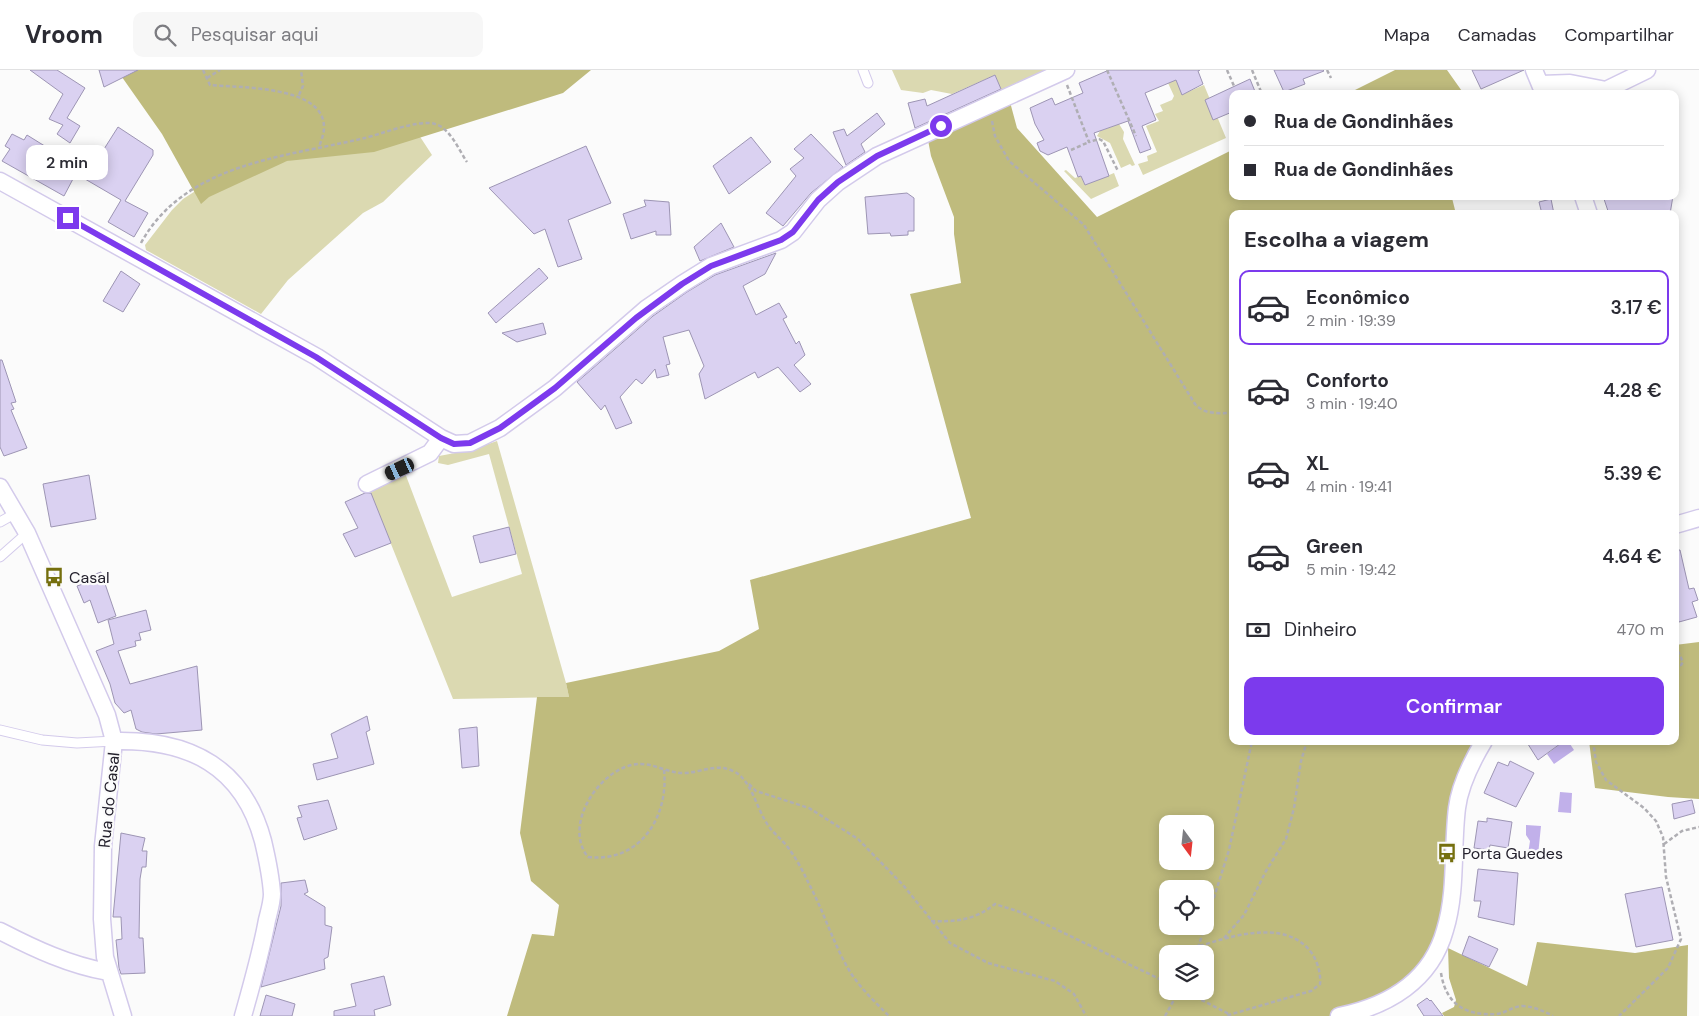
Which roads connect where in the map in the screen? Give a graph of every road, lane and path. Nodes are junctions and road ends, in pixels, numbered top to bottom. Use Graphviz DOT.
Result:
graph roads {
  1 [pos="203,70"];
  2 [pos="220,70"];
  3 [pos="301,70"];
  4 [pos="863,70"];
  5 [pos="1107,70"];
  6 [pos="1227,70"];
  7 [pos="1252,70"];
  8 [pos="1327,70"];
  9 [pos="1647,70"];
  10 [pos="1064,71"];
  11 [pos="207,78"];
  12 [pos="1331,78"];
  13 [pos="868,83"];
  14 [pos="1540,83"];
  15 [pos="1234,86"];
  16 [pos="1260,90"];
  17 [pos="299,96"];
  18 [pos="988,105"];
  19 [pos="1136,136"];
  20 [pos="1089,142"];
  21 [pos="319,147"];
  22 [pos="1071,150"];
  23 [pos="467,162"];
  24 [pos="1118,171"];
  25 [pos="0,181"];
  26 [pos="135,255"];
  27 [pos="1229,413"];
  28 [pos="441,438"];
  29 [pos="368,484"];
  30 [pos="0,487"];
  31 [pos="16,513"];
  32 [pos="1699,518"];
  33 [pos="0,521"];
  34 [pos="1679,524"];
  35 [pos="27,533"];
  36 [pos="0,557"];
  37 [pos="1679,654"];
  38 [pos="1679,665"];
  39 [pos="1,728"];
  40 [pos="114,741"];
  41 [pos="1251,745"];
  42 [pos="1306,745"];
  43 [pos="1482,745"];
  44 [pos="1594,745"];
  45 [pos="664,770"];
  46 [pos="748,783"];
  47 [pos="1699,827"];
  48 [pos="1664,844"];
  49 [pos="931,922"];
  50 [pos="0,931"];
  51 [pos="1223,939"];
  52 [pos="1200,945"];
  53 [pos="1203,945"];
  54 [pos="1437,948"];
  55 [pos="108,972"];
  56 [pos="1159,979"];
  57 [pos="1174,1000"];
  58 [pos="1202,1000"];
  59 [pos="1229,1014"];
  60 [pos="122,1016"];
  61 [pos="243,1016"];
  62 [pos="889,1016"];
  63 [pos="1086,1016"];
  64 [pos="1165,1016"];
  65 [pos="1225,1016"];
  66 [pos="1339,1016"];
  67 [pos="1553,1016"];
  68 [pos="1619,1016"];
  1 -- 11 [label="path"];
  2 -- 11 [label="path"];
  3 -- 17 [label="path"];
  4 -- 13 [label="lane"];
  5 -- 19 [label="path"];
  6 -- 15 [label="path"];
  7 -- 16 [label="path"];
  8 -- 12 [label="path"];
  9 -- 14 [label="street"];
  10 -- 18 [label="street"];
  10 -- 20 [label="path"];
  11 -- 17 [label="path"];
  17 -- 21 [label="path"];
  18 -- 27 [label="path"];
  18 -- 28 [label="street"];
  20 -- 22 [label="path"];
  20 -- 24 [label="path"];
  21 -- 23 [label="path"];
  21 -- 26 [label="path"];
  25 -- 26 [label="street"];
  26 -- 28 [label="street"];
  28 -- 29 [label="street"];
  30 -- 31 [label="street, Rua do Casal"];
  31 -- 33 [label="lane"];
  31 -- 35 [label="street, Rua do Casal"];
  32 -- 34 [label="street"];
  35 -- 36 [label="lane"];
  35 -- 40 [label="street, Rua do Casal"];
  37 -- 38 [label="path"];
  39 -- 40 [label="lane"];
  40 -- 55 [label="street, Rua do Casal"];
  40 -- 61 [label="street"];
  41 -- 52 [label="path"];
  42 -- 51 [label="path"];
  43 -- 54 [label="street"];
  44 -- 48 [label="path"];
  45 -- 45 [label="path"];
  45 -- 46 [label="path"];
  46 -- 49 [label="path"];
  46 -- 62 [label="path"];
  47 -- 48 [label="path"];
  48 -- 68 [label="path"];
  49 -- 56 [label="path"];
  49 -- 63 [label="path"];
  50 -- 55 [label="street"];
  51 -- 53 [label="path"];
  51 -- 59 [label="path"];
  54 -- 66 [label="street"];
  54 -- 67 [label="path"];
  55 -- 60 [label="street, Rua do Casal"];
  57 -- 64 [label="path"];
  58 -- 59 [label="path"];
  59 -- 65 [label="path"];
}
